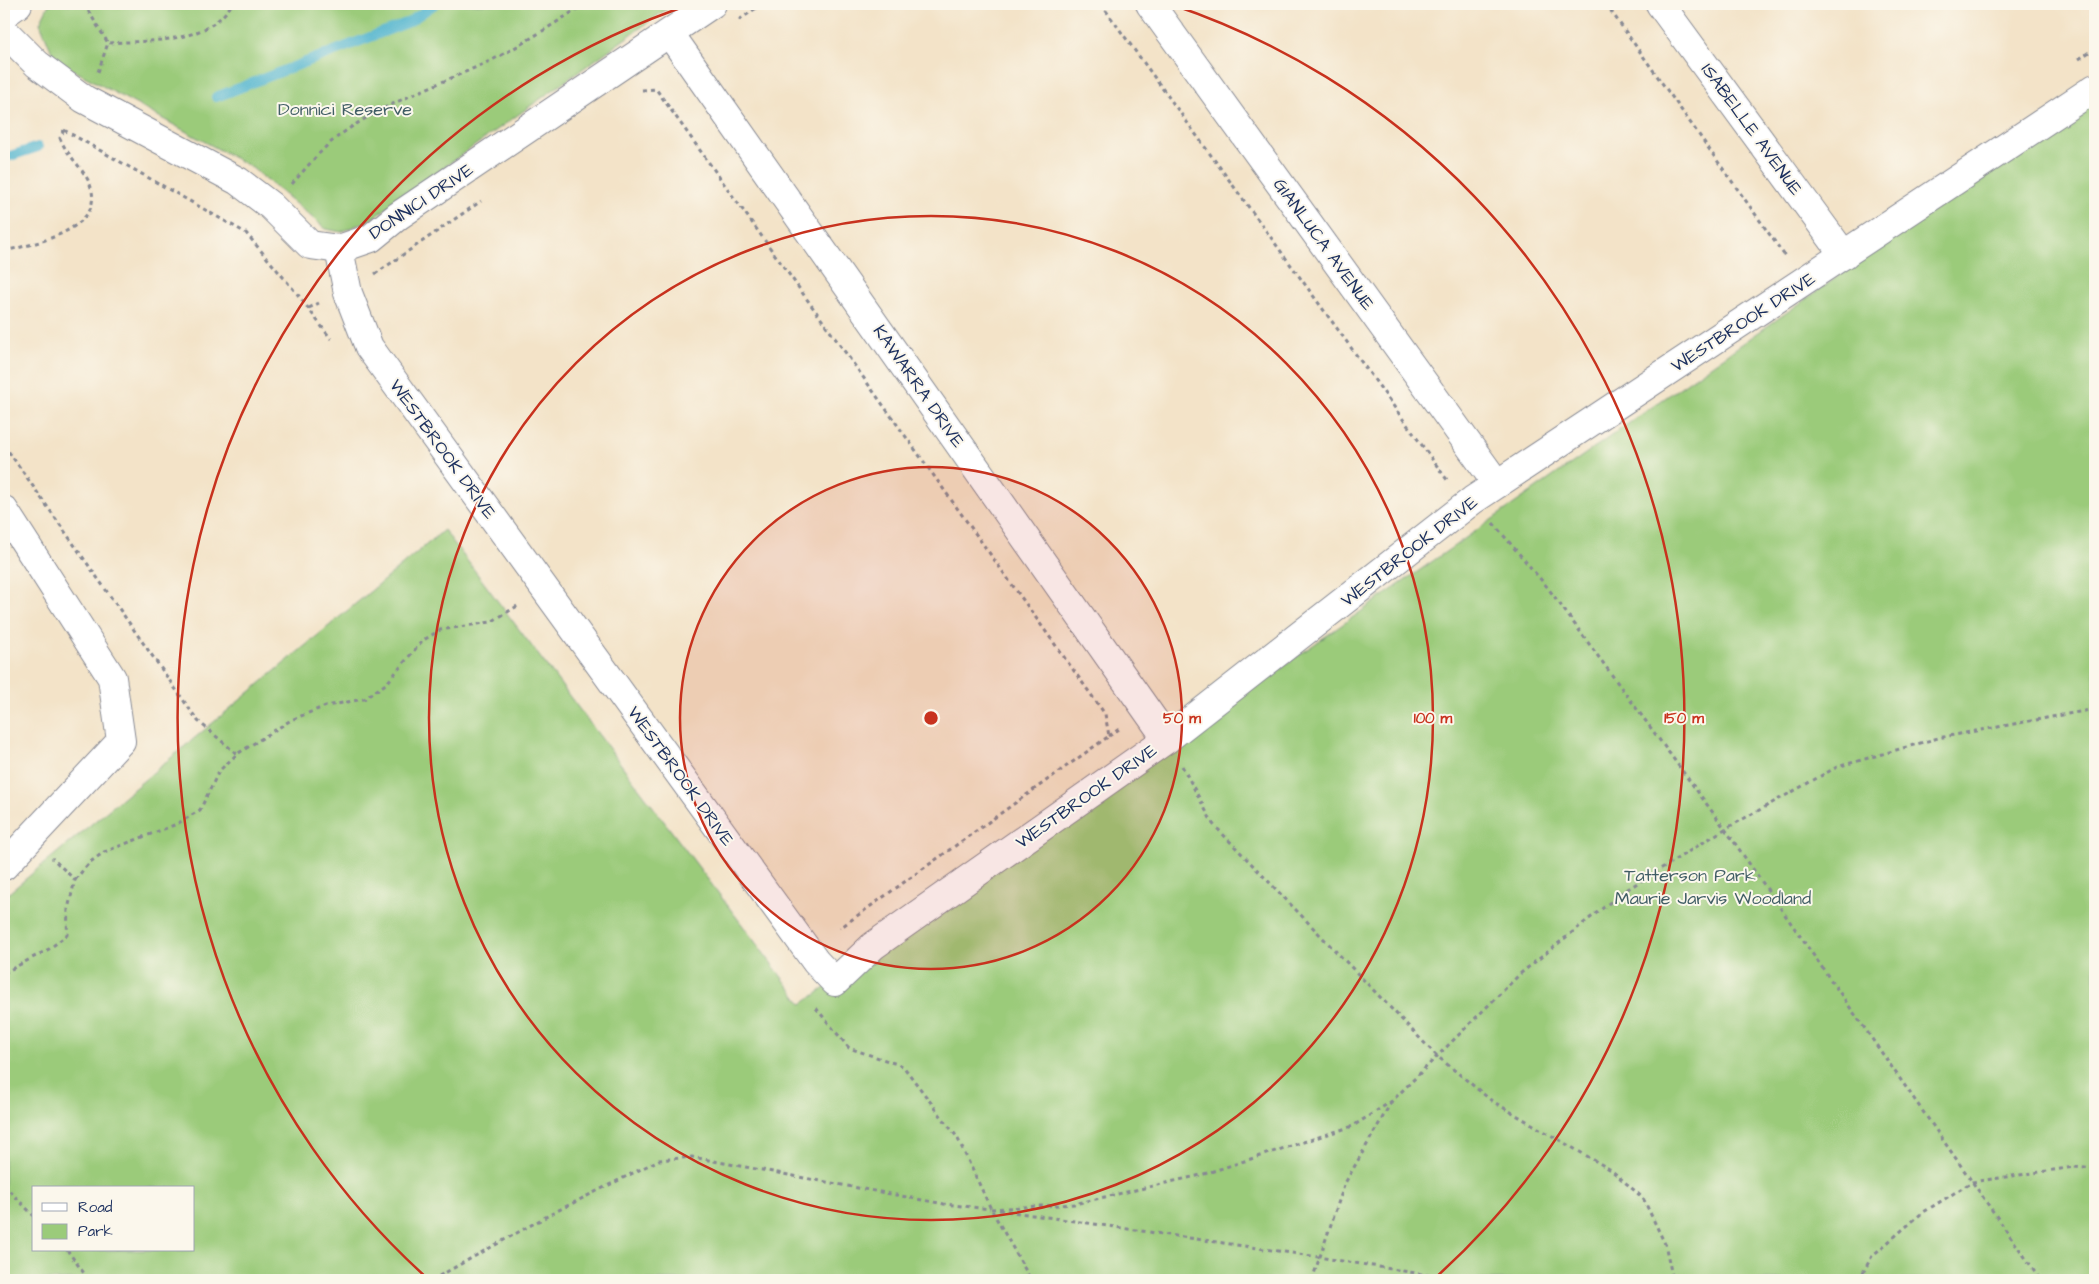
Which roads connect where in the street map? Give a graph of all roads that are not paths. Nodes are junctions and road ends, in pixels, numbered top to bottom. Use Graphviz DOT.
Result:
graph roads {
  1 [pos="18,4"];
  2 [pos="712,4"];
  3 [pos="1150,4"];
  4 [pos="1660,4"];
  5 [pos="4,14"];
  6 [pos="4,31"];
  7 [pos="670,34"];
  8 [pos="2095,88"];
  9 [pos="339,249"];
  10 [pos="1844,255"];
  11 [pos="1497,484"];
  12 [pos="4,510"];
  13 [pos="1168,739"];
  14 [pos="4,866"];
  1 -- 5 [label="street"];
  2 -- 7 [label="street, DONNICI DRIVE"];
  3 -- 11 [label="street, GIANLUCA AVENUE"];
  4 -- 10 [label="street, ISABELLE AVENUE"];
  6 -- 9 [label="street, DONNICI DRIVE"];
  7 -- 9 [label="street, DONNICI DRIVE"];
  7 -- 13 [label="street, KAWARRA DRIVE"];
  8 -- 10 [label="street, WESTBROOK DRIVE"];
  9 -- 13 [label="street, WESTBROOK DRIVE"];
  10 -- 11 [label="street, WESTBROOK DRIVE"];
  11 -- 13 [label="street, WESTBROOK DRIVE"];
  12 -- 14 [label="street"];
}
